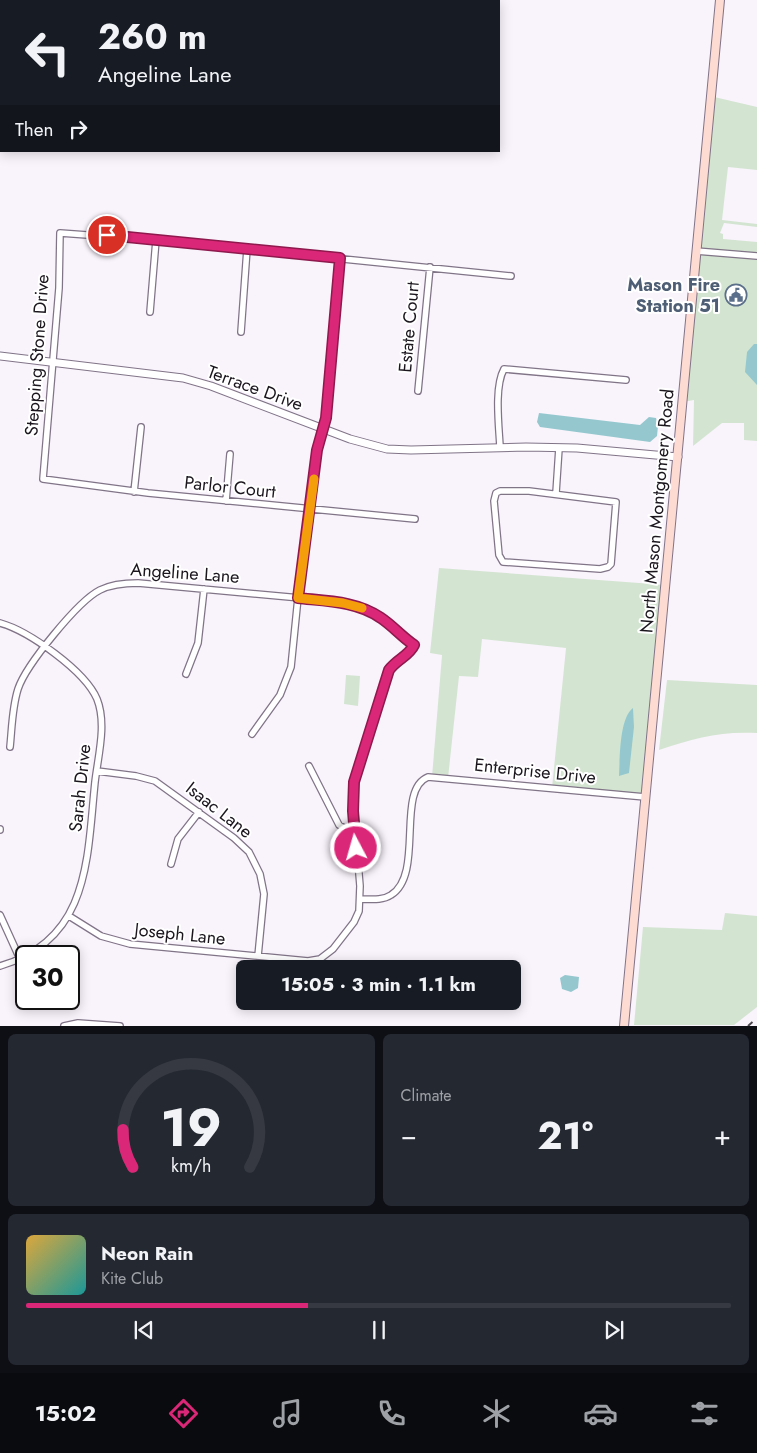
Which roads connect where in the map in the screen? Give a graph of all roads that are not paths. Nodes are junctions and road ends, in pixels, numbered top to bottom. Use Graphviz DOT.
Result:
graph roads {
  1 [pos="720,0"];
  2 [pos="156,240"];
  3 [pos="247,249"];
  4 [pos="696,250"];
  5 [pos="757,256"];
  6 [pos="340,258"];
  7 [pos="430,267"];
  8 [pos="511,276"];
  9 [pos="150,312"];
  10 [pos="241,332"];
  11 [pos="0,356"];
  12 [pos="51,362"];
  13 [pos="626,380"];
  14 [pos="418,391"];
  15 [pos="141,426"];
  16 [pos="323,429"];
  17 [pos="500,447"];
  18 [pos="559,448"];
  19 [pos="230,454"];
  20 [pos="678,457"];
  21 [pos="43,479"];
  22 [pos="134,492"];
  23 [pos="556,493"];
  24 [pos="226,501"];
  25 [pos="311,510"];
  26 [pos="416,518"];
  27 [pos="204,589"];
  28 [pos="298,598"];
  29 [pos="0,623"];
  30 [pos="414,645"];
  31 [pos="46,647"];
  32 [pos="186,674"];
  33 [pos="252,734"];
  34 [pos="10,747"];
  35 [pos="309,766"];
  36 [pos="96,771"];
  37 [pos="645,797"];
  38 [pos="199,812"];
  39 [pos="354,829"];
  40 [pos="171,864"];
  41 [pos="360,898"];
  42 [pos="0,915"];
  43 [pos="69,916"];
  44 [pos="42,945"];
  45 [pos="15,948"];
  46 [pos="258,956"];
  47 [pos="15,961"];
  48 [pos="0,966"];
  49 [pos="64,1026"];
  50 [pos="120,1026"];
  51 [pos="624,1026"];
  1 -- 4 [label="main road, North Mason Montgomery Road"];
  2 -- 3 [label="street"];
  2 -- 9 [label="street"];
  2 -- 12 [label="street, Stepping Stone Drive"];
  3 -- 6 [label="street"];
  3 -- 10 [label="street"];
  4 -- 5 [label="street"];
  4 -- 20 [label="main road, North Mason Montgomery Road"];
  6 -- 7 [label="street"];
  6 -- 16 [label="street"];
  7 -- 8 [label="street"];
  7 -- 14 [label="street, Estate Court"];
  11 -- 12 [label="street, Terrace Drive"];
  12 -- 16 [label="street, Terrace Drive"];
  12 -- 21 [label="street, Stepping Stone Drive"];
  13 -- 17 [label="street"];
  15 -- 22 [label="street"];
  16 -- 17 [label="street, Terrace Drive"];
  16 -- 25 [label="street"];
  17 -- 18 [label="street, Terrace Drive"];
  18 -- 20 [label="street, Terrace Drive"];
  18 -- 23 [label="street"];
  19 -- 24 [label="street"];
  20 -- 37 [label="main road, North Mason Montgomery Road"];
  21 -- 22 [label="street, Parlor Court"];
  22 -- 24 [label="street, Parlor Court"];
  23 -- 23 [label="street"];
  24 -- 25 [label="street, Parlor Court"];
  25 -- 26 [label="street, Parlor Court"];
  25 -- 28 [label="street"];
  27 -- 28 [label="street, Angeline Lane"];
  27 -- 31 [label="street, Angeline Lane"];
  27 -- 32 [label="street"];
  28 -- 30 [label="street, Angeline Lane"];
  28 -- 33 [label="street"];
  29 -- 31 [label="street, Sarah Drive"];
  30 -- 39 [label="street, Joseph Lane"];
  31 -- 34 [label="street, Angeline Lane"];
  31 -- 36 [label="street, Sarah Drive"];
  35 -- 39 [label="street"];
  36 -- 38 [label="street, Isaac Lane"];
  36 -- 43 [label="street, Sarah Drive"];
  37 -- 41 [label="street, Enterprise Drive"];
  37 -- 51 [label="main road, North Mason Montgomery Road"];
  38 -- 40 [label="street"];
  38 -- 46 [label="street, Isaac Lane"];
  39 -- 41 [label="street, Joseph Lane"];
  41 -- 46 [label="street, Joseph Lane"];
  42 -- 45 [label="street"];
  43 -- 44 [label="street, Sarah Drive"];
  43 -- 46 [label="street, Joseph Lane"];
  47 -- 48 [label="street, Sarah Drive"];
  49 -- 50 [label="street"];
}
